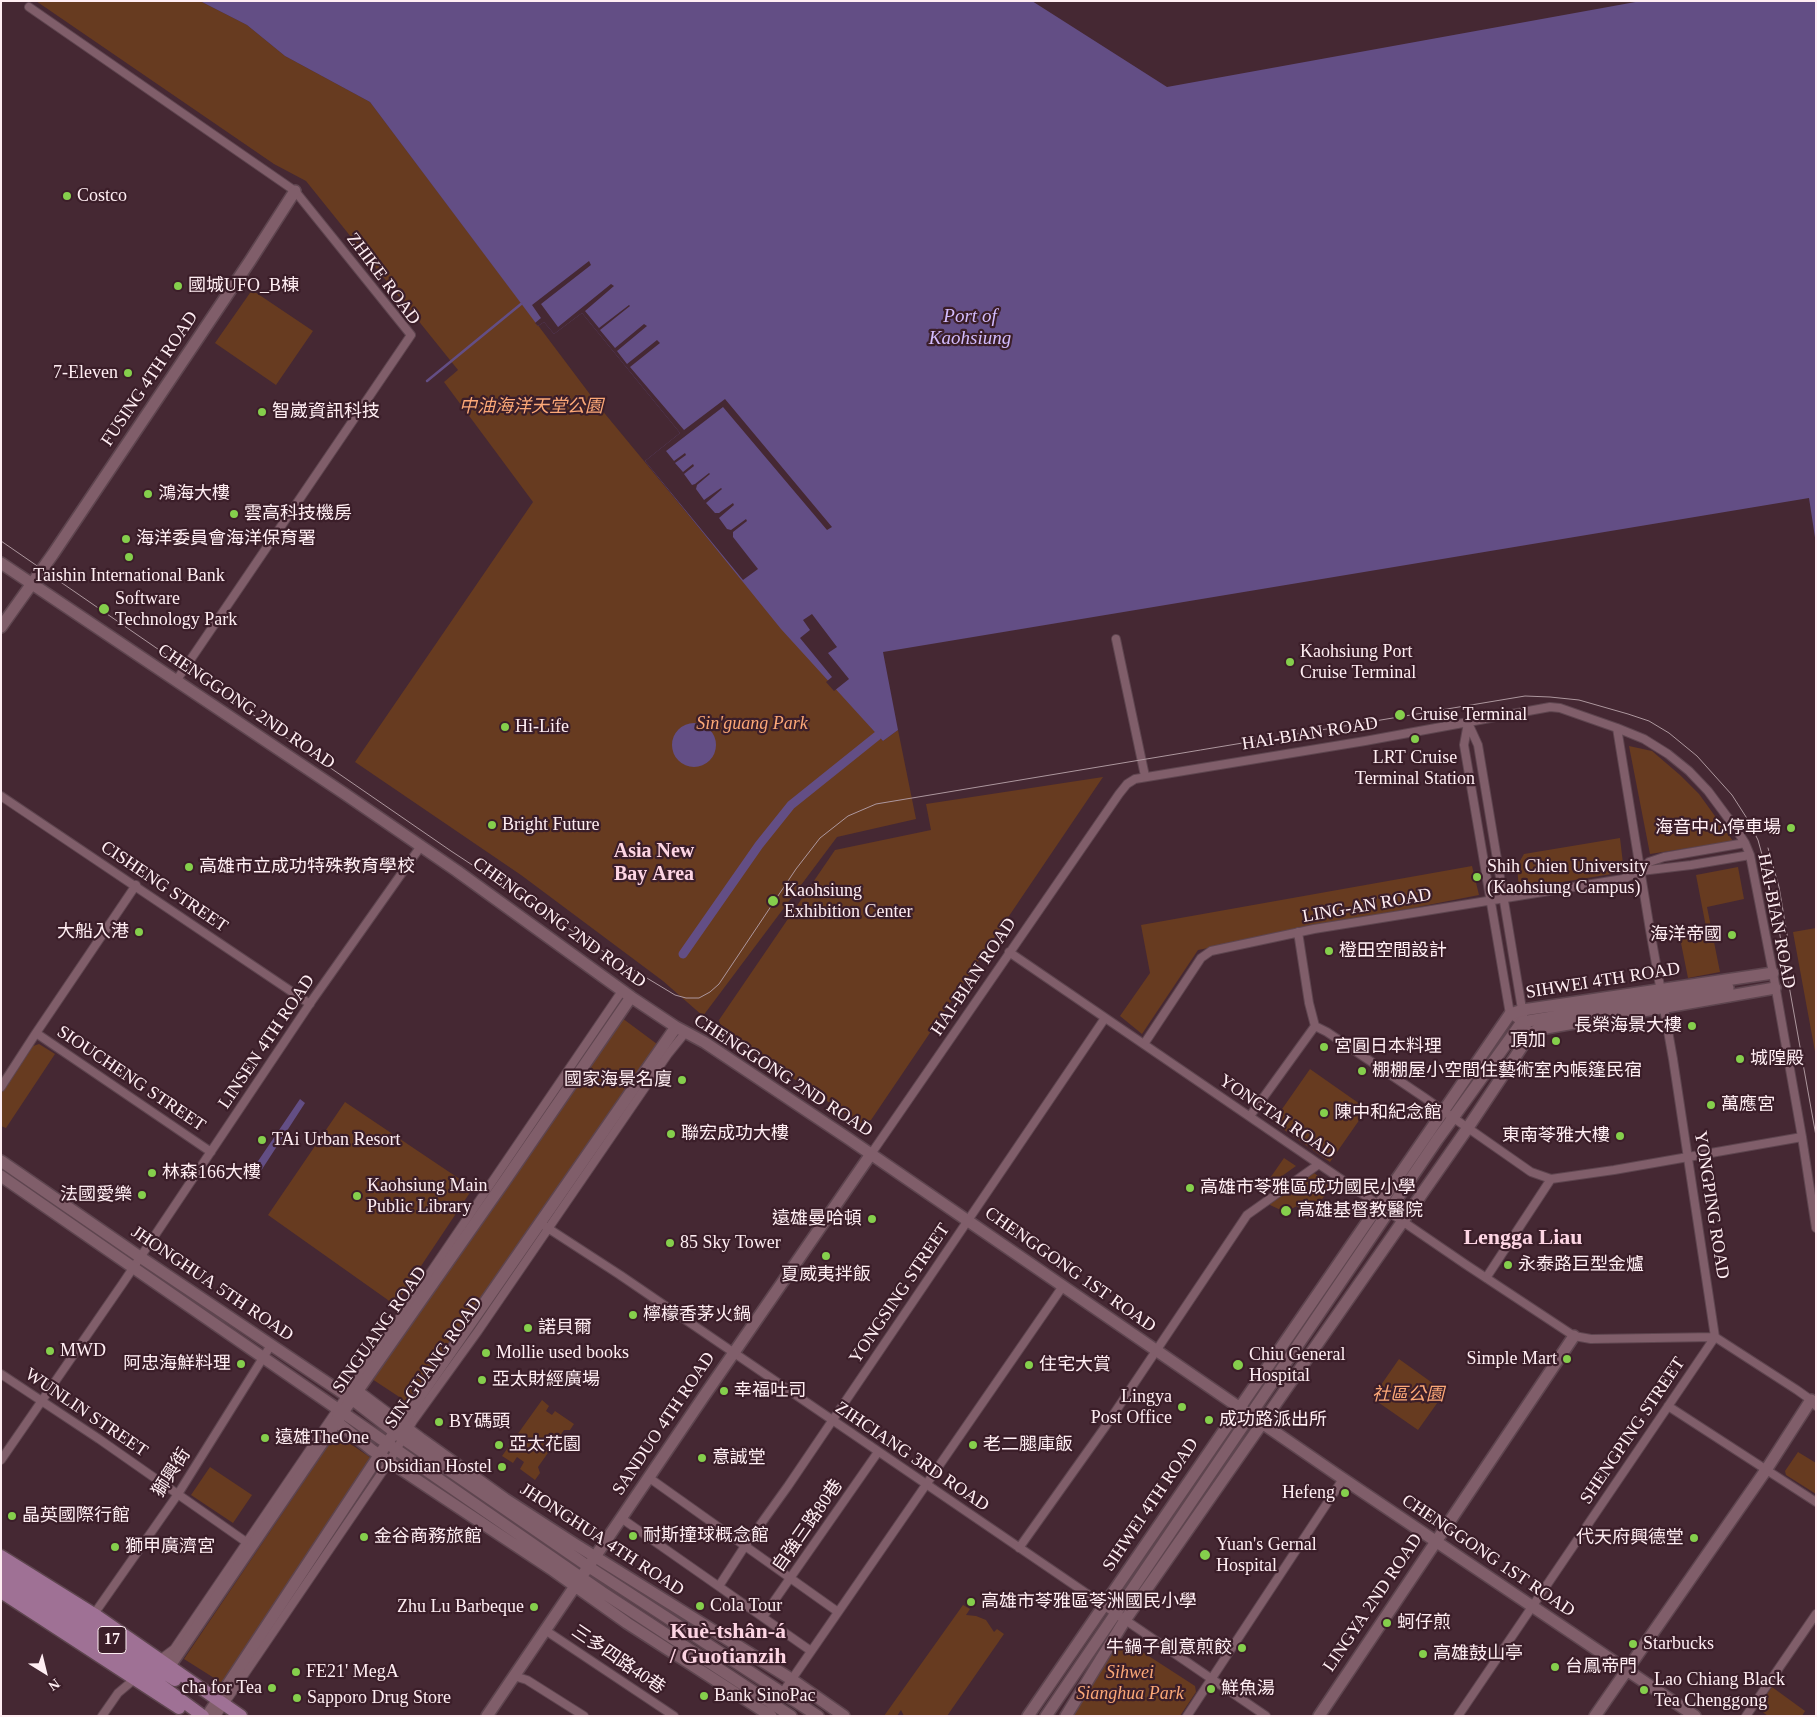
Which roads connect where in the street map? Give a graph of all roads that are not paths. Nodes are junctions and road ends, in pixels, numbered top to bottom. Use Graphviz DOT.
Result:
graph roads {
  1 [pos="29,7"];
  2 [pos="295,191"];
  3 [pos="1,563"];
  4 [pos="31,584"];
  5 [pos="1,628"];
  6 [pos="1116,640"];
  7 [pos="176,681"];
  8 [pos="1468,722"];
  9 [pos="1617,728"];
  10 [pos="1145,776"];
  11 [pos="1,796"];
  12 [pos="1744,843"];
  13 [pos="422,846"];
  14 [pos="1750,855"];
  15 [pos="1641,872"];
  16 [pos="136,885"];
  17 [pos="1503,899"];
  18 [pos="1490,901"];
  19 [pos="1298,932"];
  20 [pos="1009,952"];
  21 [pos="1774,981"];
  22 [pos="626,994"];
  23 [pos="1662,999"];
  24 [pos="310,1004"];
  25 [pos="1510,1014"];
  26 [pos="1522,1016"];
  27 [pos="1105,1018"];
  28 [pos="1315,1026"];
  29 [pos="681,1030"];
  30 [pos="36,1033"];
  31 [pos="1531,1033"];
  32 [pos="1144,1044"];
  33 [pos="1,1086"];
  34 [pos="1443,1110"];
  35 [pos="1250,1116"];
  36 [pos="1452,1118"];
  37 [pos="1468,1129"];
  38 [pos="1802,1137"];
  39 [pos="211,1152"];
  40 [pos="871,1154"];
  41 [pos="1689,1158"];
  42 [pos="1,1161"];
  43 [pos="1319,1164"];
  44 [pos="1,1176"];
  45 [pos="1551,1179"];
  46 [pos="1384,1208"];
  47 [pos="968,1220"];
  48 [pos="1402,1221"];
  49 [pos="544,1226"];
  50 [pos="1816,1228"];
  51 [pos="140,1257"];
  52 [pos="133,1268"];
  53 [pos="1486,1278"];
  54 [pos="1063,1286"];
  55 [pos="1574,1336"];
  56 [pos="1715,1337"];
  57 [pos="271,1345"];
  58 [pos="1156,1350"];
  59 [pos="733,1354"];
  60 [pos="263,1357"];
  61 [pos="1,1374"];
  62 [pos="352,1396"];
  63 [pos="42,1401"];
  64 [pos="1815,1401"];
  65 [pos="1668,1406"];
  66 [pos="1239,1407"];
  67 [pos="340,1414"];
  68 [pos="1250,1415"];
  69 [pos="832,1421"];
  70 [pos="1263,1424"];
  71 [pos="398,1435"];
  72 [pos="878,1452"];
  73 [pos="379,1455"];
  74 [pos="1,1460"];
  75 [pos="389,1462"];
  76 [pos="1766,1470"];
  77 [pos="648,1477"];
  78 [pos="1343,1479"];
  79 [pos="926,1484"];
  80 [pos="178,1494"];
  81 [pos="1816,1502"];
  82 [pos="621,1518"];
  83 [pos="1436,1542"];
  84 [pos="250,1544"];
  85 [pos="745,1546"];
  86 [pos="1019,1548"];
  87 [pos="1,1556"];
  88 [pos="595,1557"];
  89 [pos="588,1567"];
  90 [pos="1,1568"];
  91 [pos="790,1578"];
  92 [pos="1,1580"];
  93 [pos="578,1582"];
  94 [pos="719,1586"];
  95 [pos="1,1592"];
  96 [pos="1103,1605"];
  97 [pos="1532,1607"];
  98 [pos="838,1612"];
  99 [pos="1115,1613"];
  100 [pos="94,1614"];
  101 [pos="1816,1614"];
  102 [pos="763,1617"];
  103 [pos="1125,1620"];
  104 [pos="545,1630"];
  105 [pos="811,1651"];
  106 [pos="1627,1670"];
  107 [pos="154,1671"];
  108 [pos="514,1676"];
  109 [pos="1211,1679"];
  110 [pos="792,1680"];
  111 [pos="783,1692"];
  112 [pos="214,1709"];
  113 [pos="770,1712"];
  114 [pos="490,1715"];
  115 [pos="102,1716"];
  116 [pos="191,1716"];
  117 [pos="241,1716"];
  118 [pos="584,1716"];
  119 [pos="674,1716"];
  120 [pos="791,1716"];
  121 [pos="818,1716"];
  122 [pos="844,1716"];
  123 [pos="1028,1716"];
  124 [pos="1046,1716"];
  125 [pos="1066,1716"];
  126 [pos="1187,1716"];
  127 [pos="1266,1716"];
  128 [pos="1319,1716"];
  129 [pos="1458,1716"];
  130 [pos="1595,1716"];
  131 [pos="1695,1716"];
  132 [pos="1746,1716"];
  1 -- 2 [label="street, ZHIKE ROAD"];
  2 -- 4 [label="street, FUSING 4TH ROAD"];
  2 -- 7 [label="street, ZHIKE ROAD"];
  3 -- 4 [label="street, CHENGGONG 2ND ROAD"];
  4 -- 5 [label="street, FUSING 4TH ROAD"];
  4 -- 7 [label="street, CHENGGONG 2ND ROAD"];
  6 -- 10 [label="street"];
  7 -- 13 [label="street, CHENGGONG 2ND ROAD"];
  8 -- 9 [label="street, HAI-BIAN ROAD"];
  8 -- 10 [label="street, HAI-BIAN ROAD"];
  8 -- 17 [label="street"];
  8 -- 18 [label="street"];
  9 -- 12 [label="street, HAI-BIAN ROAD"];
  9 -- 15 [label="street, YONGPING ROAD"];
  10 -- 20 [label="street, HAI-BIAN ROAD"];
  11 -- 16 [label="street, CISHENG STREET"];
  12 -- 14 [label="street, HAI-BIAN ROAD"];
  12 -- 15 [label="street, LING-AN ROAD"];
  13 -- 22 [label="street, CHENGGONG 2ND ROAD"];
  13 -- 24 [label="street, LINSEN 4TH ROAD"];
  14 -- 15 [label="street, LING-AN ROAD"];
  14 -- 21 [label="street, HAI-BIAN ROAD"];
  15 -- 17 [label="street, LING-AN ROAD"];
  15 -- 23 [label="street, YONGPING ROAD"];
  16 -- 24 [label="street, CISHENG STREET"];
  16 -- 30 [label="street"];
  17 -- 18 [label="street, LING-AN ROAD"];
  17 -- 26 [label="street"];
  18 -- 19 [label="street, LING-AN ROAD"];
  18 -- 25 [label="street"];
  19 -- 28 [label="street"];
  19 -- 32 [label="street, LING-AN ROAD"];
  20 -- 27 [label="street, YONGTAI ROAD"];
  20 -- 40 [label="street, HAI-BIAN ROAD"];
  21 -- 23 [label="street, SIHWEI 4TH ROAD"];
  21 -- 23 [label="street, SIHWEI 4TH ROAD"];
  21 -- 38 [label="street, HAI-BIAN ROAD"];
  22 -- 29 [label="street, CHENGGONG 2ND ROAD"];
  22 -- 62 [label="street, SINGUANG ROAD"];
  23 -- 26 [label="street, SIHWEI 4TH ROAD"];
  23 -- 31 [label="street, SIHWEI 4TH ROAD"];
  23 -- 41 [label="street, YONGPING ROAD"];
  24 -- 39 [label="street, LINSEN 4TH ROAD"];
  25 -- 26 [label="street, SIHWEI 4TH ROAD"];
  25 -- 34 [label="street, SIHWEI 4TH ROAD"];
  26 -- 31 [label="street"];
  26 -- 36 [label="street, SIHWEI 4TH ROAD"];
  27 -- 32 [label="street, YONGTAI ROAD"];
  27 -- 47 [label="street, YONGSING STREET"];
  28 -- 34 [label="street"];
  28 -- 35 [label="street"];
  29 -- 40 [label="street, CHENGGONG 2ND ROAD"];
  29 -- 49 [label="street, SIN-GUANG ROAD"];
  30 -- 33 [label="street, SIOUCHENG STREET"];
  30 -- 39 [label="street, SIOUCHENG STREET"];
  31 -- 37 [label="street"];
  32 -- 35 [label="street, YONGTAI ROAD"];
  34 -- 36 [label="street"];
  34 -- 46 [label="street, SIHWEI 4TH ROAD"];
  35 -- 43 [label="street, YONGTAI ROAD"];
  36 -- 37 [label="street"];
  36 -- 46 [label="street, SIHWEI 4TH ROAD"];
  37 -- 45 [label="street"];
  37 -- 48 [label="street"];
  38 -- 41 [label="street"];
  38 -- 50 [label="street, HAI-BIAN ROAD"];
  39 -- 51 [label="street, LINSEN 4TH ROAD"];
  40 -- 47 [label="street, CHENGGONG 1ST ROAD"];
  40 -- 59 [label="street, SANDUO 4TH ROAD"];
  41 -- 45 [label="street"];
  41 -- 56 [label="street, YONGPING ROAD"];
  42 -- 51 [label="street, JHONGHUA 5TH ROAD"];
  43 -- 46 [label="street, YONGTAI ROAD"];
  43 -- 58 [label="street"];
  44 -- 52 [label="street, JHONGHUA 5TH ROAD"];
  45 -- 53 [label="street"];
  46 -- 48 [label="street, YONGTAI ROAD"];
  46 -- 66 [label="street, SIHWEI 4TH ROAD"];
  46 -- 68 [label="street, SIHWEI 4TH ROAD"];
  47 -- 54 [label="street, CHENGGONG 1ST ROAD"];
  47 -- 69 [label="street, YONGSING STREET"];
  48 -- 53 [label="street, YONGTAI ROAD"];
  48 -- 70 [label="street"];
  49 -- 59 [label="street, ZIHCIANG 3RD ROAD"];
  49 -- 71 [label="street, SIN-GUANG ROAD"];
  51 -- 52 [label="street, LINSEN 4TH ROAD"];
  51 -- 57 [label="street, JHONGHUA 5TH ROAD"];
  52 -- 60 [label="street, JHONGHUA 5TH ROAD"];
  52 -- 63 [label="street"];
  53 -- 55 [label="street, YONGTAI ROAD"];
  54 -- 58 [label="street, CHENGGONG 1ST ROAD"];
  54 -- 79 [label="street"];
  55 -- 56 [label="street, YONGTAI ROAD"];
  55 -- 83 [label="street, LINGYA 2ND ROAD"];
  56 -- 64 [label="street"];
  56 -- 65 [label="street, SHENGPING STREET"];
  57 -- 60 [label="street, 獅興街"];
  57 -- 62 [label="street, JHONGHUA 5TH ROAD"];
  58 -- 66 [label="street, CHENGGONG 1ST ROAD"];
  58 -- 86 [label="street"];
  59 -- 69 [label="street, ZIHCIANG 3RD ROAD"];
  59 -- 77 [label="street, SANDUO 4TH ROAD"];
  60 -- 67 [label="street, JHONGHUA 5TH ROAD"];
  60 -- 80 [label="street, 獅興街"];
  61 -- 63 [label="street, WUNLIN STREET"];
  62 -- 67 [label="street, SINGUANG ROAD"];
  62 -- 71 [label="street, JHONGHUA 4TH ROAD"];
  63 -- 74 [label="street"];
  63 -- 80 [label="street, WUNLIN STREET"];
  64 -- 76 [label="street"];
  65 -- 76 [label="street"];
  65 -- 97 [label="street, SHENGPING STREET"];
  66 -- 68 [label="street, CHENGGONG 1ST ROAD"];
  66 -- 96 [label="street, SIHWEI 4TH ROAD"];
  67 -- 71 [label="street, JHONGHUA 5TH ROAD"];
  67 -- 73 [label="street, JHONGHUA 4TH ROAD"];
  67 -- 84 [label="street, SINGUANG ROAD"];
  68 -- 70 [label="street"];
  68 -- 99 [label="street, SIHWEI 4TH ROAD"];
  69 -- 72 [label="street, ZIHCIANG 3RD ROAD"];
  69 -- 85 [label="street, YONGSING STREET"];
  70 -- 78 [label="street, CHENGGONG 1ST ROAD"];
  70 -- 103 [label="street"];
  71 -- 73 [label="street"];
  71 -- 75 [label="street, SIN-GUANG ROAD"];
  71 -- 88 [label="street, JHONGHUA 4TH ROAD"];
  71 -- 89 [label="street, JHONGHUA 4TH ROAD"];
  71 -- 93 [label="street, JHONGHUA 4TH ROAD"];
  72 -- 79 [label="street, ZIHCIANG 3RD ROAD"];
  72 -- 91 [label="street, 自強三路80巷"];
  73 -- 75 [label="street, JHONGHUA 4TH ROAD"];
  73 -- 112 [label="street"];
  75 -- 93 [label="street, JHONGHUA 4TH ROAD"];
  75 -- 112 [label="street, SIN-GUANG ROAD"];
  76 -- 81 [label="street"];
  76 -- 106 [label="street"];
  77 -- 82 [label="street, SANDUO 4TH ROAD"];
  77 -- 85 [label="street"];
  78 -- 83 [label="street, CHENGGONG 1ST ROAD"];
  78 -- 109 [label="street"];
  79 -- 86 [label="street, ZIHCIANG 3RD ROAD"];
  79 -- 98 [label="street"];
  80 -- 84 [label="street, WUNLIN STREET"];
  80 -- 100 [label="street, 獅興街"];
  82 -- 88 [label="street, SANDUO 4TH ROAD"];
  82 -- 94 [label="street"];
  83 -- 97 [label="street, CHENGGONG 1ST ROAD"];
  83 -- 128 [label="street, LINGYA 2ND ROAD"];
  84 -- 107 [label="street, SINGUANG ROAD"];
  85 -- 91 [label="street"];
  85 -- 94 [label="street, YONGSING STREET"];
  86 -- 96 [label="street, ZIHCIANG 3RD ROAD"];
  87 -- 100 [label="main road, 17"];
  88 -- 89 [label="street, SANDUO 4TH ROAD"];
  88 -- 110 [label="street, JHONGHUA 4TH ROAD"];
  89 -- 93 [label="street, SANDUO 4TH ROAD"];
  89 -- 111 [label="street, JHONGHUA 4TH ROAD"];
  90 -- 107 [label="main road, 17"];
  91 -- 98 [label="street"];
  91 -- 102 [label="street, 自強三路80巷"];
  92 -- 107 [label="main road, 17"];
  93 -- 104 [label="street, SANDUO 4TH ROAD"];
  93 -- 113 [label="street, JHONGHUA 4TH ROAD"];
  94 -- 102 [label="street"];
  95 -- 107 [label="main road, 17"];
  96 -- 99 [label="street, ZIHCIANG 3RD ROAD"];
  96 -- 123 [label="street, SIHWEI 4TH ROAD"];
  97 -- 106 [label="street, CHENGGONG 1ST ROAD"];
  97 -- 129 [label="street, SHENGPING STREET"];
  98 -- 105 [label="street"];
  99 -- 103 [label="street, ZIHCIANG 3RD ROAD"];
  99 -- 124 [label="street, SIHWEI 4TH ROAD"];
  100 -- 107 [label="main road, 17"];
  101 -- 132 [label="street"];
  102 -- 105 [label="street"];
  103 -- 109 [label="street, ZIHCIANG 3RD ROAD"];
  103 -- 125 [label="street"];
  104 -- 108 [label="street, SANDUO 4TH ROAD"];
  104 -- 119 [label="street, 三多四路40巷"];
  105 -- 110 [label="street"];
  106 -- 130 [label="street"];
  106 -- 131 [label="street, CHENGGONG 1ST ROAD"];
  107 -- 112 [label="main road, 17"];
  107 -- 115 [label="street"];
  107 -- 116 [label="main road, 17"];
  108 -- 114 [label="street, SANDUO 4TH ROAD"];
  108 -- 118 [label="street"];
  109 -- 126 [label="street"];
  109 -- 127 [label="street, ZIHCIANG 3RD ROAD"];
  110 -- 111 [label="street"];
  110 -- 122 [label="street, JHONGHUA 4TH ROAD"];
  111 -- 113 [label="street"];
  111 -- 121 [label="street, JHONGHUA 4TH ROAD"];
  112 -- 117 [label="main road, 17"];
  113 -- 120 [label="street, JHONGHUA 4TH ROAD"];
}
